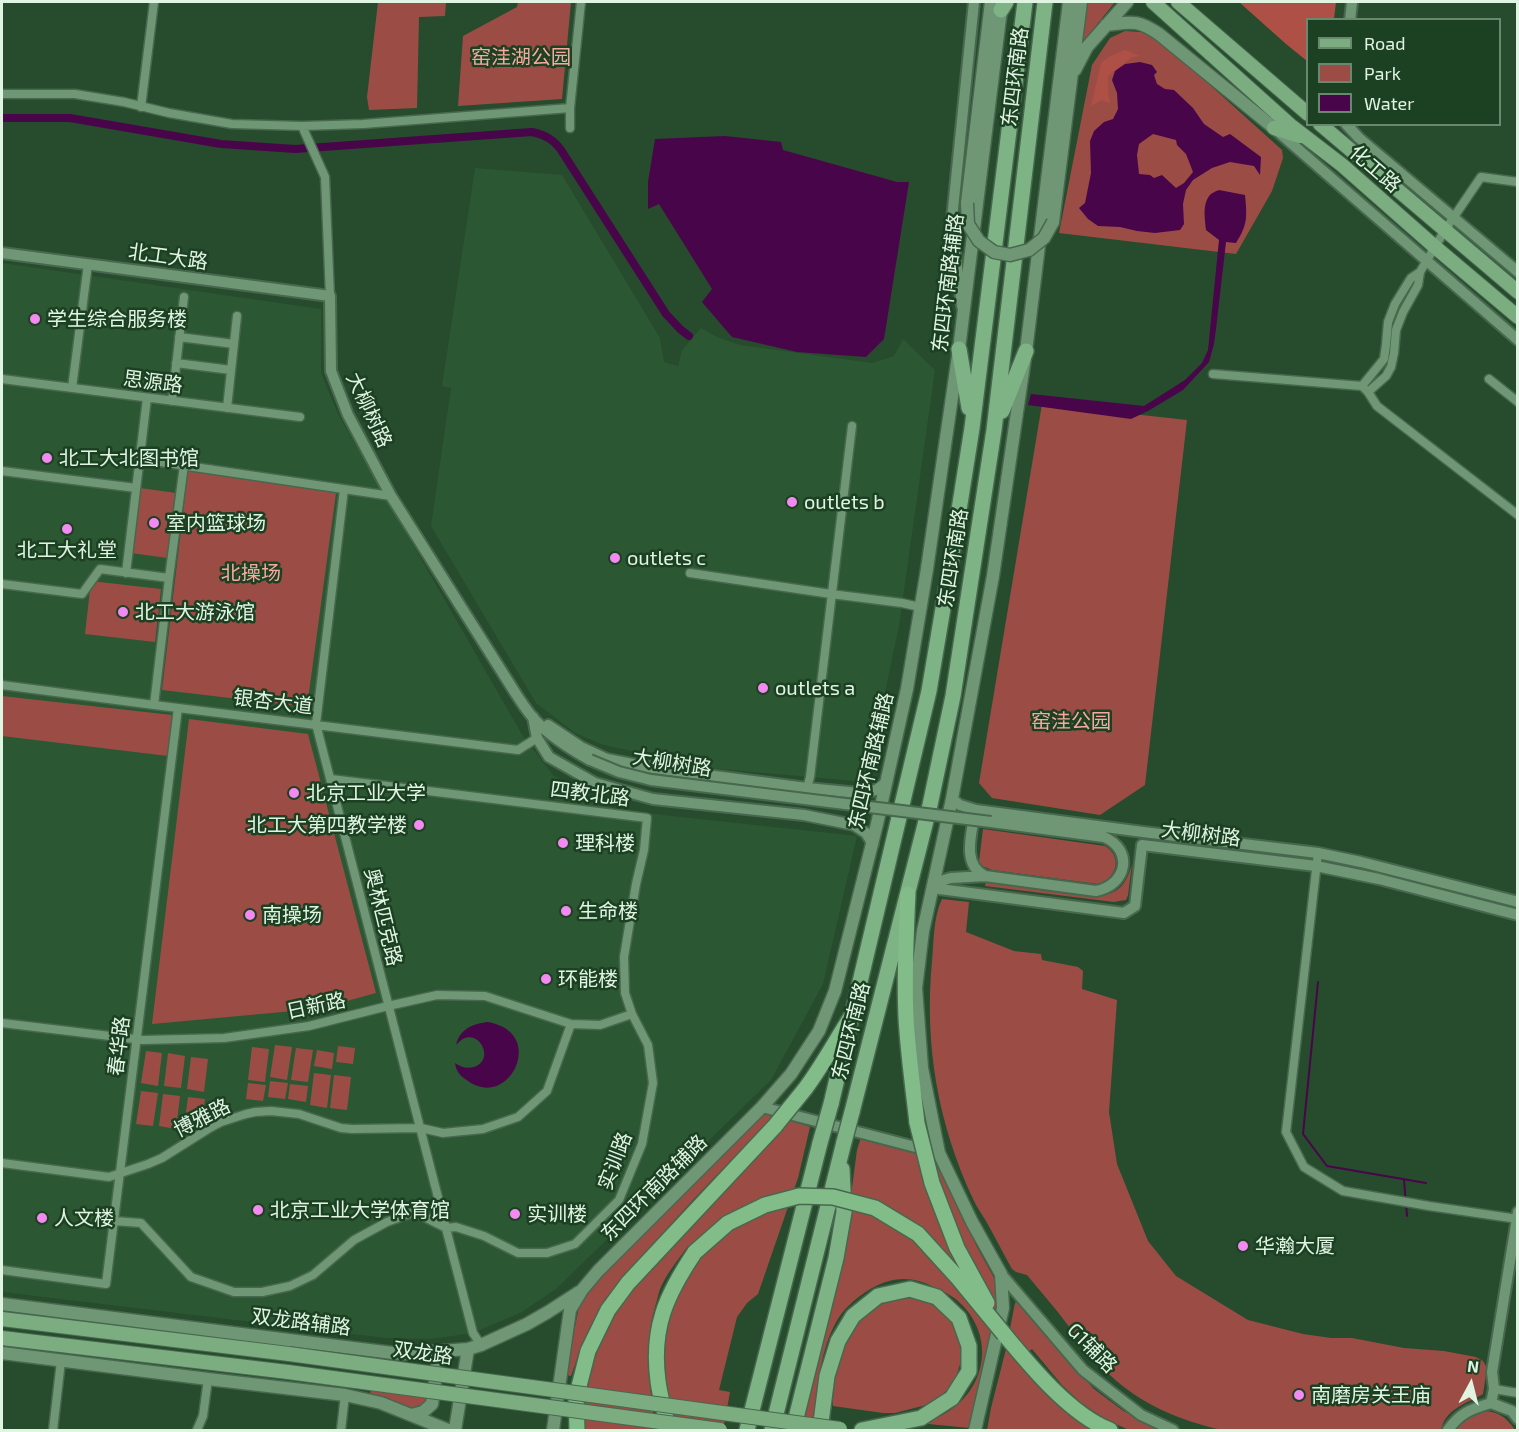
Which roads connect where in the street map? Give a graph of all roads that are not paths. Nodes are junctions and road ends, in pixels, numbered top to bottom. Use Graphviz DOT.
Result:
graph roads {
  1 [pos="154,2"];
  2 [pos="581,2"];
  3 [pos="974,2"];
  4 [pos="1025,2"];
  5 [pos="1045,2"];
  6 [pos="1069,2"];
  7 [pos="1081,2"];
  8 [pos="1127,2"];
  9 [pos="1153,2"];
  10 [pos="1178,2"];
  11 [pos="1352,2"];
  12 [pos="1000,4"];
  13 [pos="1350,18"];
  14 [pos="1106,26"];
  15 [pos="1071,77"];
  16 [pos="2,94"];
  17 [pos="141,106"];
  18 [pos="570,108"];
  19 [pos="1306,112"];
  20 [pos="302,126"];
  21 [pos="1322,126"];
  22 [pos="1348,126"];
  23 [pos="570,128"];
  24 [pos="1274,128"];
  25 [pos="1306,138"];
  26 [pos="1518,182"];
  27 [pos="1454,217"];
  28 [pos="1445,230"];
  29 [pos="1435,247"];
  30 [pos="2,253"];
  31 [pos="1426,262"];
  32 [pos="88,264"];
  33 [pos="1518,272"];
  34 [pos="1518,291"];
  35 [pos="330,296"];
  36 [pos="184,297"];
  37 [pos="963,315"];
  38 [pos="237,316"];
  39 [pos="1518,317"];
  40 [pos="179,337"];
  41 [pos="1518,340"];
  42 [pos="234,344"];
  43 [pos="959,349"];
  44 [pos="1026,351"];
  45 [pos="176,363"];
  46 [pos="231,370"];
  47 [pos="1213,374"];
  48 [pos="2,379"];
  49 [pos="1489,379"];
  50 [pos="72,388"];
  51 [pos="1365,389"];
  52 [pos="147,398"];
  53 [pos="172,401"];
  54 [pos="1518,402"];
  55 [pos="227,408"];
  56 [pos="300,417"];
  57 [pos="852,426"];
  58 [pos="972,428"];
  59 [pos="994,430"];
  60 [pos="140,459"];
  61 [pos="184,465"];
  62 [pos="2,471"];
  63 [pos="136,488"];
  64 [pos="344,489"];
  65 [pos="391,496"];
  66 [pos="1518,515"];
  67 [pos="126,573"];
  68 [pos="690,573"];
  69 [pos="169,578"];
  70 [pos="2,584"];
  71 [pos="831,594"];
  72 [pos="920,607"];
  73 [pos="2,685"];
  74 [pos="154,705"];
  75 [pos="178,708"];
  76 [pos="532,717"];
  77 [pos="316,724"];
  78 [pos="537,738"];
  79 [pos="331,779"];
  80 [pos="887,782"];
  81 [pos="807,788"];
  82 [pos="952,799"];
  83 [pos="976,810"];
  84 [pos="804,815"];
  85 [pos="1143,832"];
  86 [pos="873,844"];
  87 [pos="1142,845"];
  88 [pos="1318,853"];
  89 [pos="1316,866"];
  90 [pos="985,876"];
  91 [pos="933,886"];
  92 [pos="908,894"];
  93 [pos="1518,902"];
  94 [pos="1518,915"];
  95 [pos="388,1006"];
  96 [pos="632,1014"];
  97 [pos="852,1015"];
  98 [pos="2,1023"];
  99 [pos="571,1024"];
  100 [pos="136,1039"];
  101 [pos="762,1107"];
  102 [pos="421,1128"];
  103 [pos="843,1147"];
  104 [pos="939,1153"];
  105 [pos="2,1162"];
  106 [pos="120,1173"];
  107 [pos="1517,1216"];
  108 [pos="114,1221"];
  109 [pos="446,1228"];
  110 [pos="2,1270"];
  111 [pos="1001,1274"];
  112 [pos="582,1290"];
  113 [pos="2,1304"];
  114 [pos="2,1319"];
  115 [pos="1004,1334"];
  116 [pos="2,1338"];
  117 [pos="481,1345"];
  118 [pos="468,1349"];
  119 [pos="2,1353"];
  120 [pos="433,1353"];
  121 [pos="61,1361"];
  122 [pos="208,1379"];
  123 [pos="1494,1389"];
  124 [pos="1518,1393"];
  125 [pos="345,1395"];
  126 [pos="1491,1403"];
  127 [pos="411,1415"];
  128 [pos="1518,1419"];
  129 [pos="846,1430"];
  130 [pos="53,1431"];
  131 [pos="197,1431"];
  132 [pos="341,1431"];
  133 [pos="448,1431"];
  134 [pos="455,1431"];
  135 [pos="553,1431"];
  136 [pos="577,1431"];
  137 [pos="669,1431"];
  138 [pos="720,1431"];
  139 [pos="747,1431"];
  140 [pos="772,1431"];
  141 [pos="793,1431"];
  142 [pos="820,1431"];
  143 [pos="862,1431"];
  144 [pos="975,1431"];
  145 [pos="1110,1431"];
  146 [pos="1173,1431"];
  147 [pos="1449,1431"];
  1 -- 17 [label="street"];
  2 -- 18 [label="street"];
  3 -- 37 [label="street"];
  4 -- 58 [label="highway, 东四环南路"];
  5 -- 59 [label="highway, 东四环南路"];
  6 -- 44 [label="main road"];
  7 -- 15 [label="main road"];
  8 -- 14 [label="main road"];
  9 -- 25 [label="main road, 化工路"];
  10 -- 19 [label="main road"];
  11 -- 13 [label="street"];
  12 -- 15 [label="main road, bridge"];
  12 -- 37 [label="main road, 东四环南路辅路"];
  14 -- 15 [label="main road"];
  14 -- 24 [label="main road"];
  16 -- 17 [label="street"];
  17 -- 20 [label="street"];
  18 -- 20 [label="street"];
  18 -- 23 [label="street"];
  20 -- 35 [label="street"];
  21 -- 28 [label="main road, 化工路"];
  22 -- 27 [label="street"];
  24 -- 25 [label="main road"];
  24 -- 31 [label="street"];
  25 -- 29 [label="main road, 化工路"];
  26 -- 27 [label="street"];
  27 -- 28 [label="street"];
  27 -- 33 [label="street"];
  28 -- 29 [label="street"];
  28 -- 34 [label="main road, 化工路"];
  29 -- 31 [label="street"];
  29 -- 39 [label="main road, 化工路"];
  30 -- 32 [label="street, 北工大路"];
  31 -- 41 [label="street"];
  31 -- 51 [label="street"];
  32 -- 35 [label="street, 北工大路"];
  32 -- 50 [label="street"];
  35 -- 65 [label="street, 大柳树路"];
  36 -- 40 [label="street"];
  37 -- 43 [label="main road, 东四环南路辅路"];
  38 -- 42 [label="street"];
  40 -- 42 [label="street"];
  40 -- 45 [label="street"];
  42 -- 46 [label="street"];
  43 -- 58 [label="highway"];
  43 -- 72 [label="main road, 东四环南路辅路"];
  44 -- 59 [label="highway"];
  44 -- 82 [label="main road"];
  45 -- 46 [label="street"];
  45 -- 53 [label="street"];
  46 -- 55 [label="street"];
  47 -- 51 [label="street"];
  48 -- 50 [label="street, 思源路"];
  49 -- 54 [label="street"];
  50 -- 52 [label="street, 思源路"];
  51 -- 66 [label="street"];
  52 -- 53 [label="street, 思源路"];
  52 -- 60 [label="street"];
  53 -- 55 [label="street, 思源路"];
  55 -- 56 [label="street, 思源路"];
  57 -- 71 [label="street"];
  58 -- 97 [label="highway, 东四环南路"];
  59 -- 92 [label="highway, 东四环南路"];
  60 -- 61 [label="street"];
  60 -- 63 [label="street"];
  61 -- 64 [label="street"];
  61 -- 69 [label="street"];
  62 -- 63 [label="street"];
  63 -- 67 [label="street"];
  64 -- 65 [label="street"];
  64 -- 77 [label="street, 奥林匹克路"];
  65 -- 76 [label="street, 大柳树路"];
  67 -- 69 [label="street"];
  67 -- 70 [label="street"];
  68 -- 71 [label="street"];
  69 -- 74 [label="street"];
  71 -- 72 [label="street"];
  71 -- 81 [label="street"];
  72 -- 80 [label="main road, 东四环南路辅路"];
  73 -- 74 [label="street, 银杏大道"];
  74 -- 75 [label="street, 银杏大道"];
  75 -- 77 [label="street, 银杏大道"];
  75 -- 100 [label="street, 春华路"];
  76 -- 78 [label="street"];
  76 -- 81 [label="street"];
  76 -- 90 [label="street, 大柳树路, bridge"];
  77 -- 78 [label="street, 银杏大道"];
  77 -- 79 [label="street, 奥林匹克路"];
  78 -- 84 [label="street"];
  79 -- 95 [label="street, 奥林匹克路"];
  79 -- 96 [label="street, 四教北路"];
  80 -- 81 [label="street"];
  80 -- 86 [label="main road, 东四环南路辅路"];
  81 -- 84 [label="street"];
  82 -- 83 [label="street, 大柳树路"];
  82 -- 91 [label="main road"];
  83 -- 85 [label="street, 大柳树路"];
  83 -- 90 [label="street"];
  84 -- 86 [label="street"];
  85 -- 87 [label="street"];
  85 -- 88 [label="street, 大柳树路"];
  86 -- 101 [label="main road, 东四环南路辅路"];
  87 -- 89 [label="street, 大柳树路"];
  87 -- 91 [label="street, 大柳树路"];
  88 -- 89 [label="street"];
  88 -- 93 [label="street, 大柳树路"];
  89 -- 94 [label="street, 大柳树路"];
  89 -- 107 [label="street"];
  90 -- 91 [label="street"];
  91 -- 104 [label="main road"];
  92 -- 103 [label="highway, 东四环南路, bridge"];
  92 -- 115 [label="highway, bridge"];
  95 -- 99 [label="street, 日新路"];
  95 -- 100 [label="street, 日新路"];
  95 -- 102 [label="street, 奥林匹克路"];
  96 -- 99 [label="street, 日新路"];
  96 -- 109 [label="street, 实训路"];
  97 -- 136 [label="highway, bridge"];
  97 -- 139 [label="highway, 东四环南路, bridge"];
  98 -- 100 [label="street, 日新路"];
  99 -- 102 [label="street, 博雅路"];
  100 -- 106 [label="street, 春华路"];
  101 -- 104 [label="street"];
  101 -- 112 [label="main road, 东四环南路辅路"];
  102 -- 106 [label="street, 博雅路"];
  102 -- 109 [label="street, 奥林匹克路"];
  103 -- 140 [label="highway"];
  103 -- 141 [label="highway"];
  104 -- 111 [label="main road"];
  105 -- 106 [label="street, 博雅路"];
  106 -- 108 [label="street, 春华路"];
  107 -- 123 [label="street"];
  108 -- 109 [label="street, 实训路"];
  108 -- 110 [label="street, 春华路"];
  109 -- 117 [label="street, 奥林匹克路"];
  111 -- 144 [label="main road"];
  111 -- 146 [label="street, G1辅路"];
  112 -- 117 [label="main road, 双龙路辅路"];
  112 -- 135 [label="main road, 东四环南路辅路"];
  113 -- 120 [label="main road, 双龙路辅路"];
  114 -- 129 [label="main road, 双龙路, bridge"];
  115 -- 137 [label="highway, bridge"];
  115 -- 145 [label="highway"];
  116 -- 138 [label="main road, 双龙路, bridge"];
  117 -- 118 [label="main road, 双龙路辅路"];
  118 -- 120 [label="main road, 双龙路辅路"];
  118 -- 134 [label="main road"];
  119 -- 121 [label="main road"];
  120 -- 127 [label="main road"];
  121 -- 122 [label="main road"];
  121 -- 130 [label="street"];
  122 -- 125 [label="main road"];
  122 -- 131 [label="street"];
  123 -- 124 [label="street"];
  123 -- 126 [label="street"];
  125 -- 127 [label="main road"];
  125 -- 132 [label="street"];
  126 -- 128 [label="street"];
  126 -- 147 [label="street"];
  127 -- 133 [label="main road"];
  142 -- 143 [label="highway"];
}
